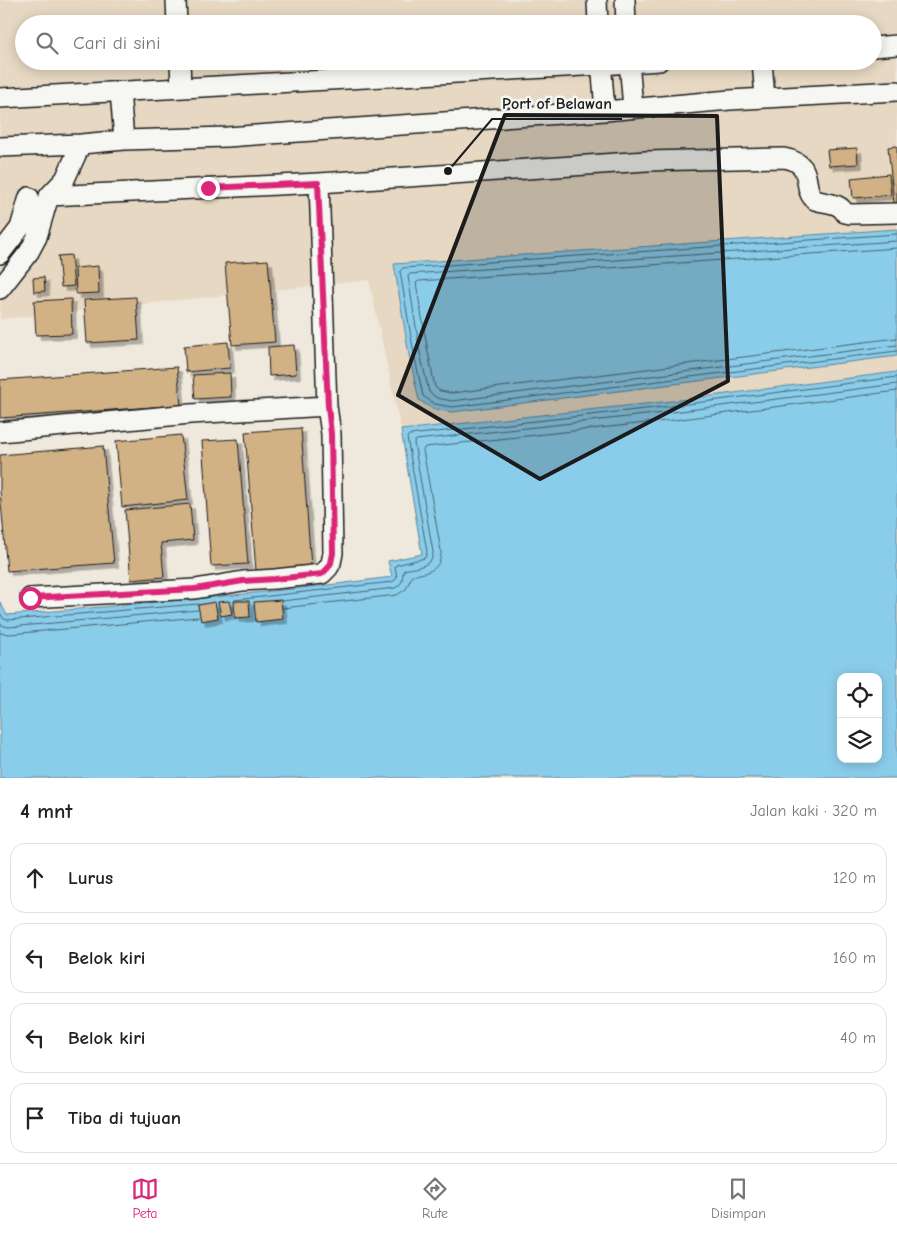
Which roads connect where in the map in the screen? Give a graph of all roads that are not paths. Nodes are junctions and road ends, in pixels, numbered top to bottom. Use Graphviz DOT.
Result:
graph roads {
  1 [pos="176,0"];
  2 [pos="177,15"];
  3 [pos="897,45"];
  4 [pos="882,46"];
  5 [pos="180,70"];
  6 [pos="474,70"];
  7 [pos="602,70"];
  8 [pos="631,70"];
  9 [pos="763,70"];
  10 [pos="181,88"];
  11 [pos="120,91"];
  12 [pos="897,91"];
  13 [pos="0,98"];
  14 [pos="765,98"];
  15 [pos="633,108"];
  16 [pos="605,111"];
  17 [pos="124,140"];
  18 [pos="81,144"];
  19 [pos="0,147"];
  20 [pos="318,183"];
  21 [pos="49,196"];
  22 [pos="29,197"];
  23 [pos="897,213"];
  24 [pos="0,254"];
  25 [pos="0,289"];
  26 [pos="328,406"];
  27 [pos="0,432"];
  28 [pos="30,598"];
  1 -- 2 [label="lane"];
  3 -- 4 [label="lane"];
  5 -- 10 [label="lane"];
  6 -- 10 [label="lane"];
  7 -- 16 [label="lane"];
  8 -- 15 [label="lane"];
  9 -- 14 [label="lane"];
  10 -- 11 [label="lane"];
  11 -- 13 [label="lane"];
  11 -- 17 [label="lane"];
  12 -- 14 [label="lane"];
  14 -- 15 [label="lane"];
  15 -- 16 [label="lane"];
  16 -- 17 [label="lane"];
  17 -- 18 [label="lane"];
  18 -- 19 [label="lane"];
  18 -- 21 [label="lane"];
  20 -- 21 [label="lane"];
  20 -- 23 [label="lane"];
  20 -- 26 [label="lane"];
  21 -- 25 [label="lane"];
  22 -- 24 [label="lane"];
  26 -- 27 [label="lane"];
  26 -- 28 [label="lane"];
}
